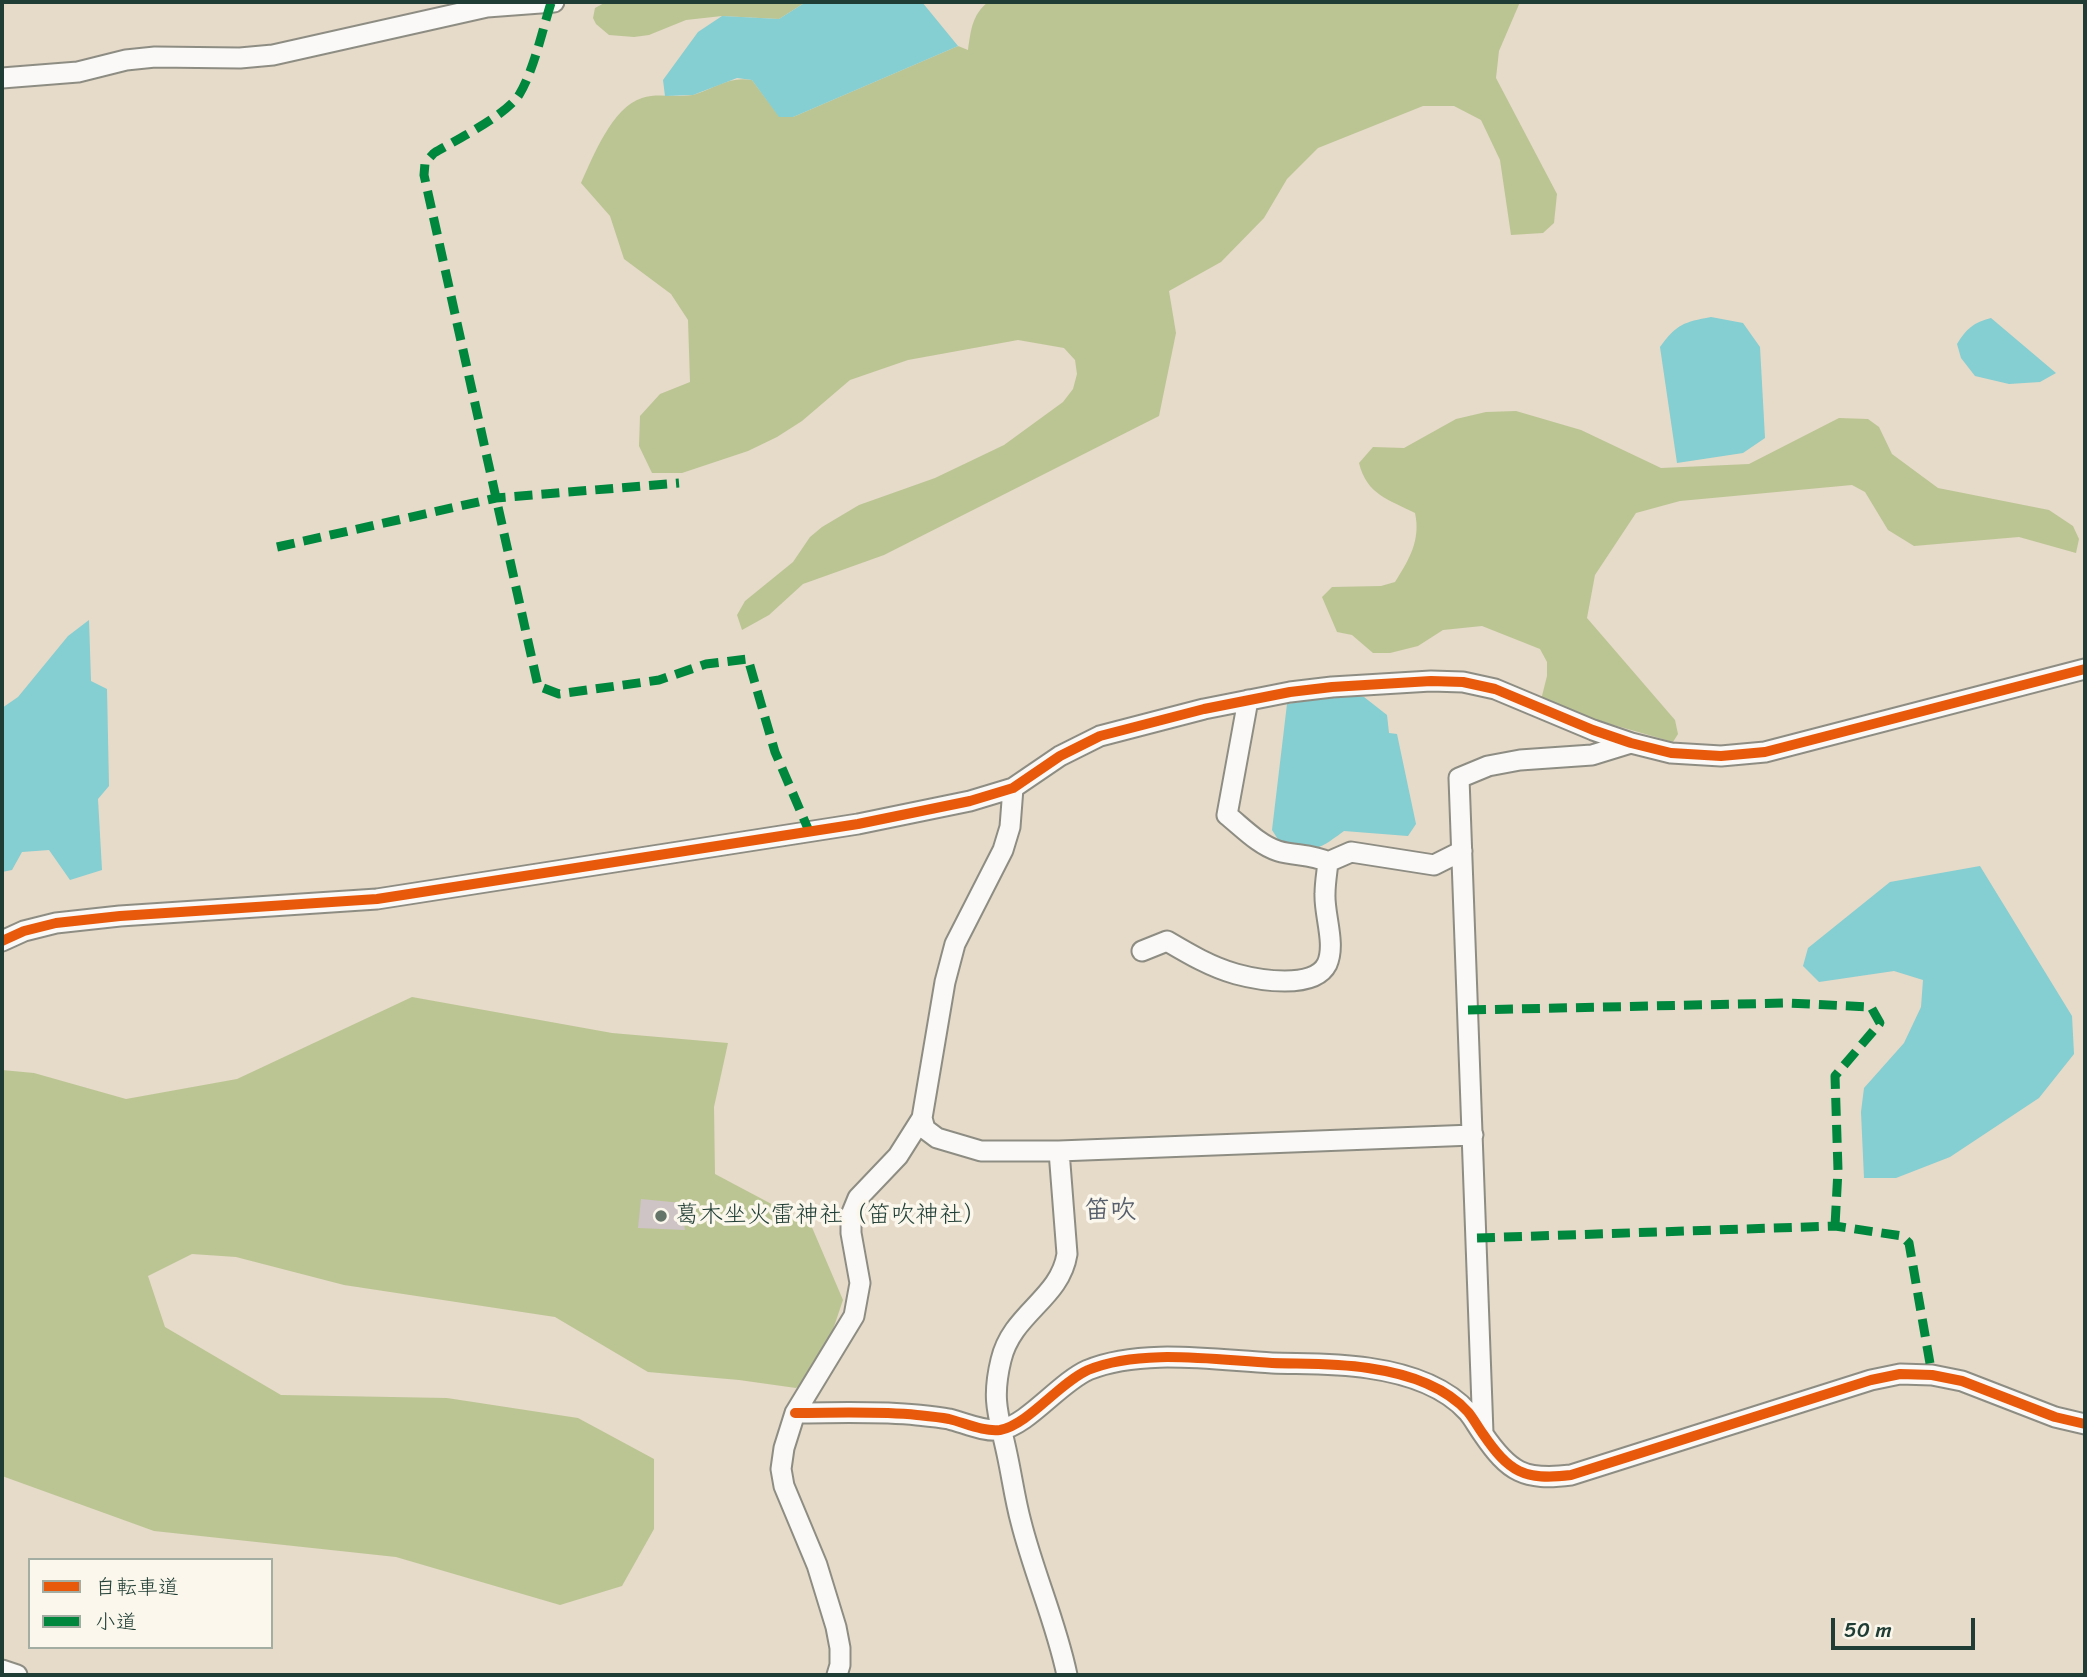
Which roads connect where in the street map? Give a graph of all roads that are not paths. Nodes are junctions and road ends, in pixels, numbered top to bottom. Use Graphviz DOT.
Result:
graph roads {
  1 [pos="554,2"];
  2 [pos="509,3"];
  3 [pos="2,78"];
  4 [pos="2085,668"];
  5 [pos="1248,700"];
  6 [pos="1631,743"];
  7 [pos="1013,788"];
  8 [pos="1462,851"];
  9 [pos="1328,862"];
  10 [pos="2,941"];
  11 [pos="1142,951"];
  12 [pos="922,1118"];
  13 [pos="1473,1135"];
  14 [pos="1059,1151"];
  15 [pos="795,1413"];
  16 [pos="2085,1424"];
  17 [pos="1002,1430"];
  18 [pos="1483,1434"];
  19 [pos="2,1671"];
  20 [pos="17,1675"];
  21 [pos="837,1675"];
  22 [pos="1067,1675"];
  1 -- 2 [label="street"];
  2 -- 3 [label="street"];
  4 -- 6 [label="street"];
  5 -- 6 [label="street"];
  5 -- 7 [label="street"];
  5 -- 9 [label="street"];
  6 -- 8 [label="street"];
  7 -- 10 [label="street"];
  7 -- 12 [label="street"];
  8 -- 9 [label="street"];
  8 -- 13 [label="street"];
  9 -- 11 [label="street"];
  12 -- 14 [label="street"];
  12 -- 15 [label="street"];
  13 -- 14 [label="street"];
  13 -- 18 [label="street"];
  14 -- 17 [label="street"];
  15 -- 17 [label="street"];
  15 -- 21 [label="street"];
  16 -- 18 [label="street"];
  17 -- 18 [label="street"];
  17 -- 22 [label="street"];
  19 -- 20 [label="street"];
}
